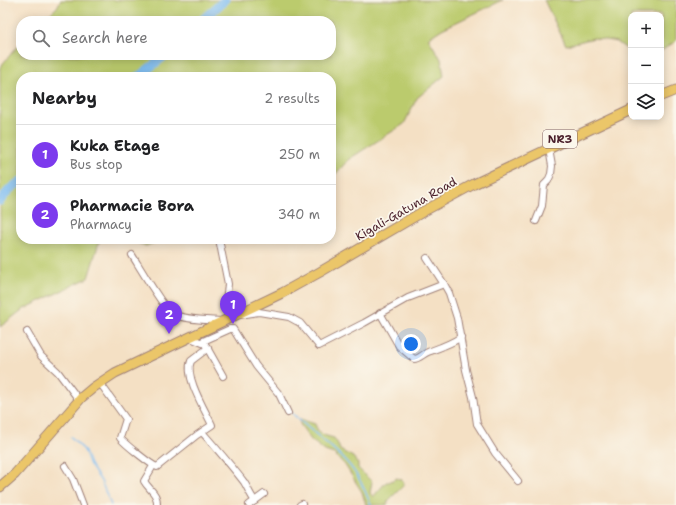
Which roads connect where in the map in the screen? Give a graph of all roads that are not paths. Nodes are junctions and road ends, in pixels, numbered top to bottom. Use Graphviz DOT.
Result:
graph roads {
  1 [pos="676,84"];
  2 [pos="664,90"];
  3 [pos="676,90"];
  4 [pos="664,95"];
  5 [pos="628,106"];
  6 [pos="628,111"];
  7 [pos="548,149"];
  8 [pos="490,176"];
  9 [pos="536,221"];
  10 [pos="219,244"];
  11 [pos="132,255"];
  12 [pos="428,258"];
  13 [pos="444,284"];
  14 [pos="380,313"];
  15 [pos="233,316"];
  16 [pos="223,321"];
  17 [pos="27,332"];
  18 [pos="461,337"];
  19 [pos="188,338"];
  20 [pos="201,342"];
  21 [pos="208,348"];
  22 [pos="223,376"];
  23 [pos="100,383"];
  24 [pos="79,400"];
  25 [pos="288,413"];
  26 [pos="202,432"];
  27 [pos="65,466"];
  28 [pos="153,466"];
  29 [pos="518,481"];
  30 [pos="0,487"];
  31 [pos="264,494"];
  32 [pos="255,501"];
  33 [pos="83,505"];
  34 [pos="157,505"];
  35 [pos="249,505"];
  1 -- 2 [label="highway"];
  3 -- 4 [label="highway"];
  5 -- 8 [label="highway, Kigali-Gatuna Road / NR3"];
  6 -- 7 [label="highway, Kigali-Gatuna Road / NR3"];
  7 -- 8 [label="highway, Kigali-Gatuna Road / NR3"];
  7 -- 9 [label="street"];
  8 -- 15 [label="highway, Kigali-Gatuna Road / NR3"];
  10 -- 15 [label="street"];
  11 -- 16 [label="street"];
  12 -- 13 [label="street"];
  13 -- 14 [label="street"];
  13 -- 18 [label="street"];
  14 -- 15 [label="street"];
  14 -- 18 [label="street"];
  15 -- 16 [label="highway, Kigali-Gatuna Road / NR3"];
  16 -- 19 [label="highway, Kigali-Gatuna Road / NR3"];
  17 -- 24 [label="street"];
  18 -- 29 [label="street"];
  19 -- 20 [label="street"];
  19 -- 23 [label="highway, Kigali-Gatuna Road / NR3"];
  20 -- 21 [label="street"];
  20 -- 25 [label="street"];
  21 -- 22 [label="street"];
  21 -- 26 [label="street"];
  23 -- 24 [label="highway, Kigali-Gatuna Road / NR3"];
  23 -- 28 [label="street"];
  24 -- 30 [label="highway, Kigali-Gatuna Road / NR3"];
  26 -- 28 [label="street"];
  26 -- 32 [label="street"];
  27 -- 33 [label="street"];
  28 -- 34 [label="street"];
  31 -- 32 [label="street"];
  32 -- 35 [label="street"];
}
